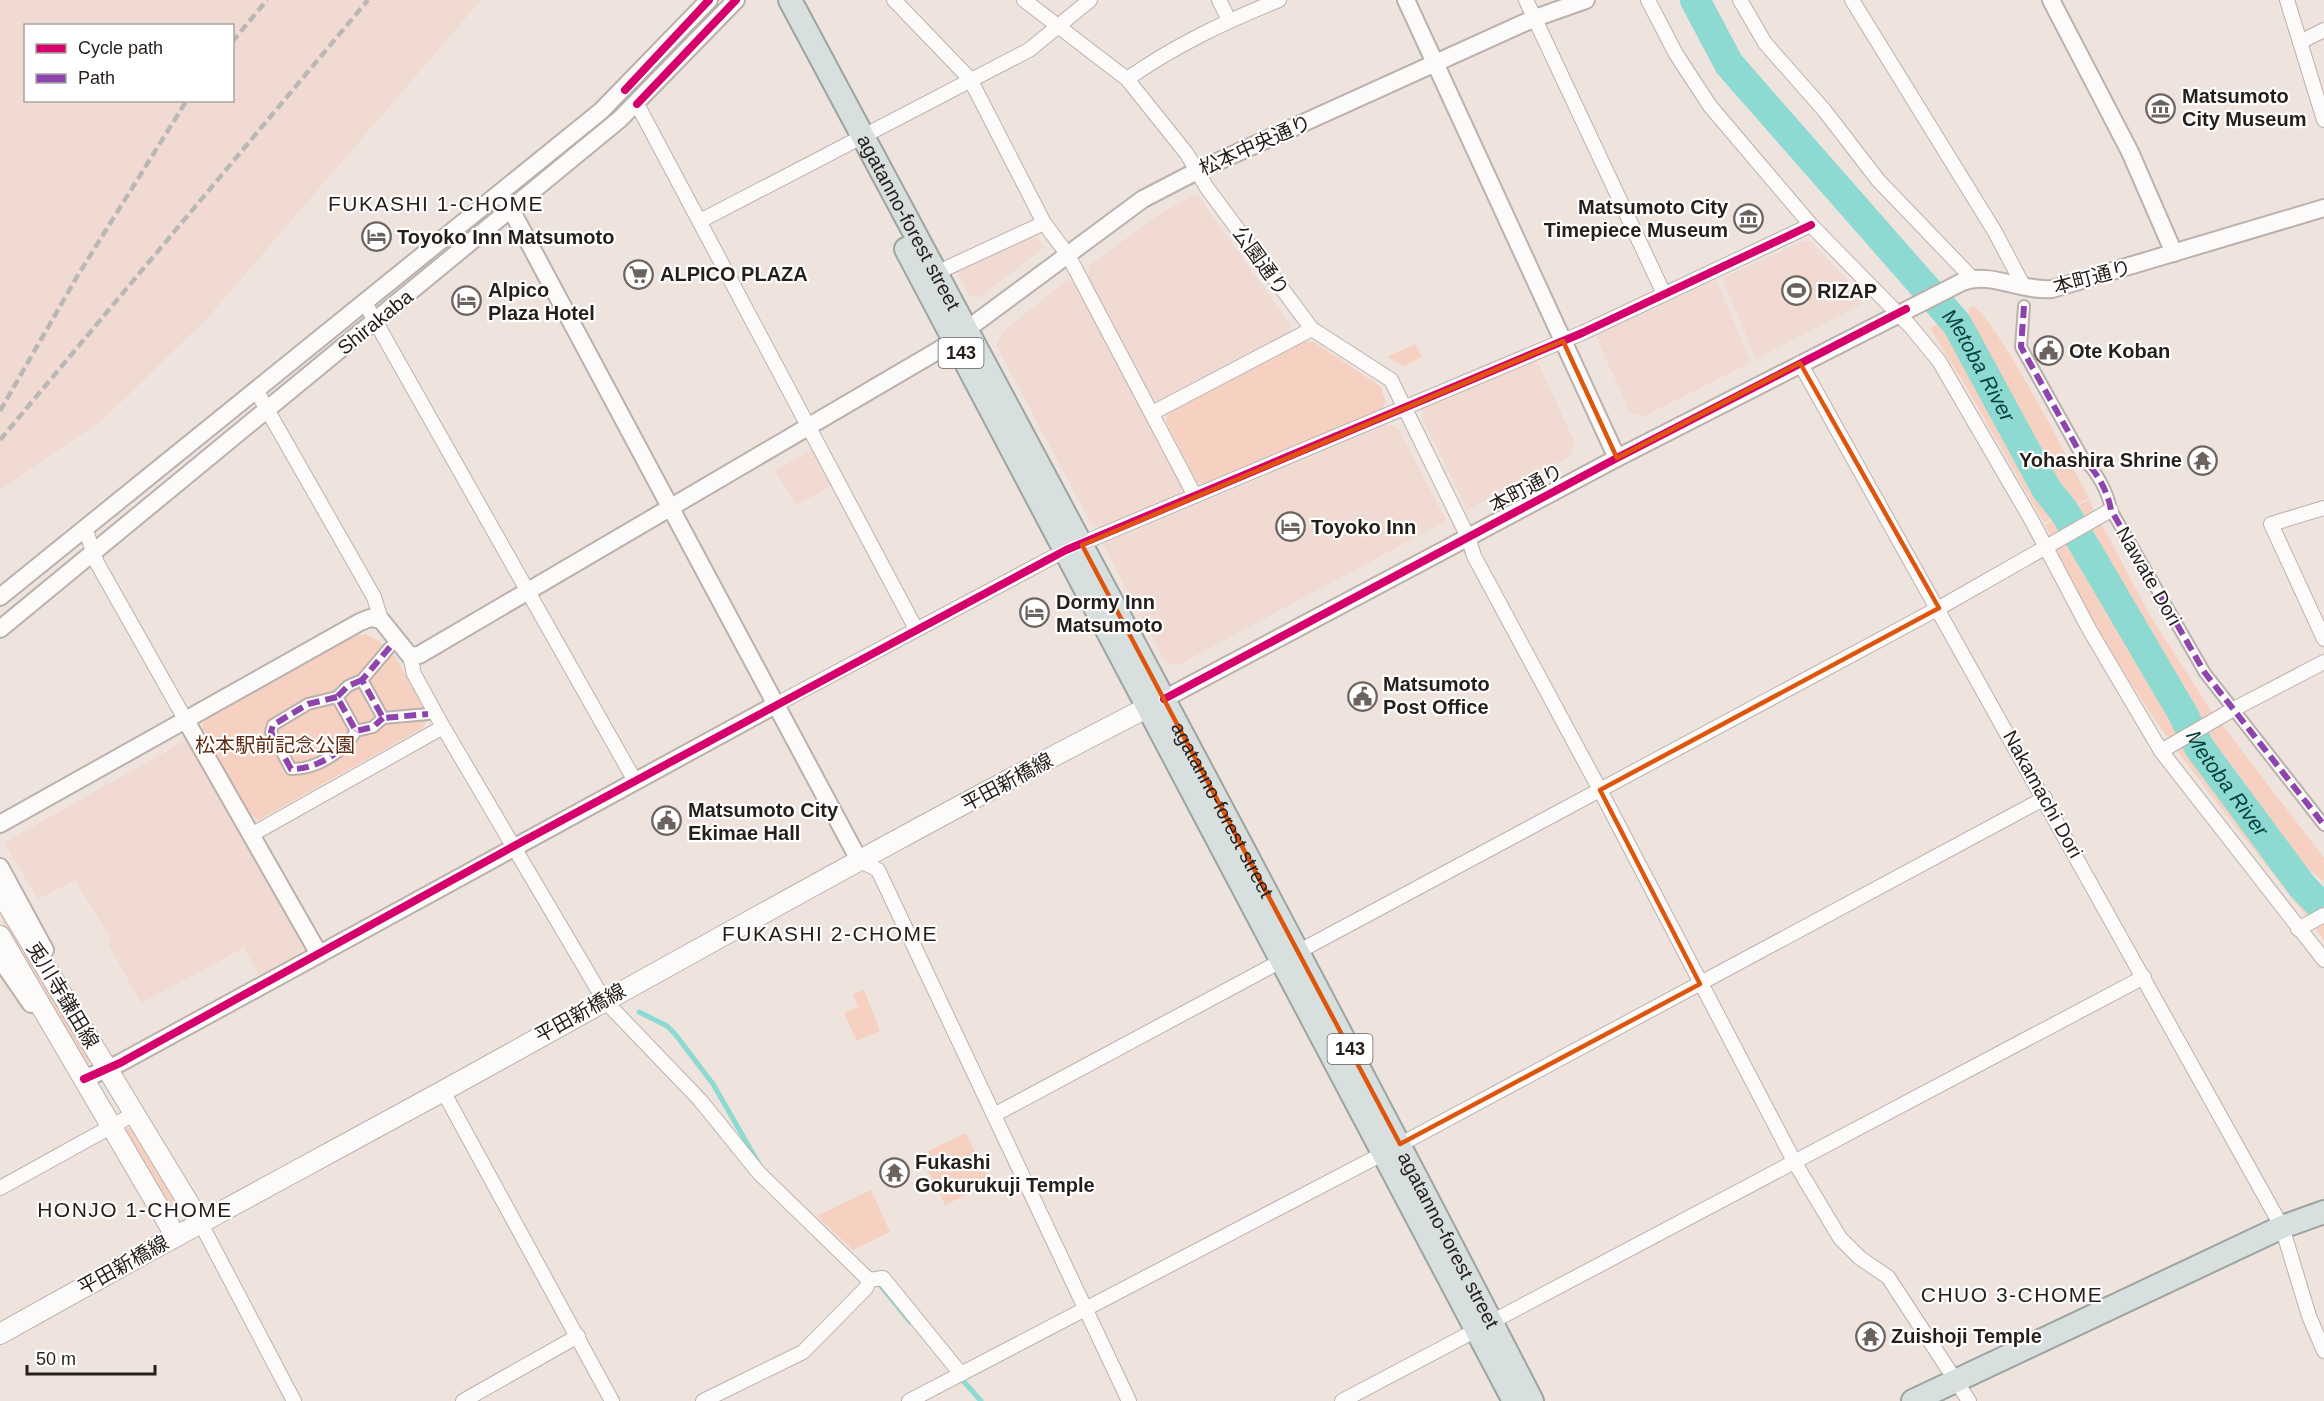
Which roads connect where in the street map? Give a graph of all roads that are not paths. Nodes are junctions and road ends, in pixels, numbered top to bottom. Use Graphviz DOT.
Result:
graph roads {
  1 [pos="709,0"];
  2 [pos="736,0"];
  3 [pos="772,0"];
  4 [pos="790,0"];
  5 [pos="894,0"];
  6 [pos="1024,0"];
  7 [pos="1090,0"];
  8 [pos="1219,0"];
  9 [pos="1279,0"];
  10 [pos="1406,0"];
  11 [pos="1526,0"];
  12 [pos="1586,0"];
  13 [pos="1648,0"];
  14 [pos="1740,0"];
  15 [pos="1852,0"];
  16 [pos="2052,0"];
  17 [pos="2287,0"];
  18 [pos="1535,18"];
  19 [pos="1229,20"];
  20 [pos="1058,27"];
  21 [pos="2324,30"];
  22 [pos="2301,42"];
  23 [pos="1436,65"];
  24 [pos="970,79"];
  25 [pos="1127,79"];
  26 [pos="637,104"];
  27 [pos="2324,120"];
  28 [pos="855,138"];
  29 [pos="1197,171"];
  30 [pos="502,192"];
  31 [pos="2324,208"];
  32 [pos="511,210"];
  33 [pos="700,221"];
  34 [pos="1044,223"];
  35 [pos="1811,225"];
  36 [pos="2174,254"];
  37 [pos="1068,255"];
  38 [pos="936,273"];
  39 [pos="1965,281"];
  40 [pos="2024,287"];
  41 [pos="1664,294"];
  42 [pos="365,303"];
  43 [pos="2024,306"];
  44 [pos="1902,312"];
  45 [pos="376,322"];
  46 [pos="1312,329"];
  47 [pos="961,336"];
  48 [pos="1563,341"];
  49 [pos="1800,363"];
  50 [pos="256,390"];
  51 [pos="1404,408"];
  52 [pos="268,410"];
  53 [pos="1152,413"];
  54 [pos="810,428"];
  55 [pos="1617,458"];
  56 [pos="1195,496"];
  57 [pos="670,507"];
  58 [pos="2324,508"];
  59 [pos="2105,513"];
  60 [pos="85,528"];
  61 [pos="1468,537"];
  62 [pos="2051,545"];
  63 [pos="1074,547"];
  64 [pos="92,553"];
  65 [pos="527,592"];
  66 [pos="0,597"];
  67 [pos="1939,608"];
  68 [pos="381,620"];
  69 [pos="0,629"];
  70 [pos="916,629"];
  71 [pos="2324,639"];
  72 [pos="390,647"];
  73 [pos="410,656"];
  74 [pos="2324,662"];
  75 [pos="362,680"];
  76 [pos="337,697"];
  77 [pos="1156,703"];
  78 [pos="777,704"];
  79 [pos="2227,713"];
  80 [pos="428,714"];
  81 [pos="383,718"];
  82 [pos="185,719"];
  83 [pos="443,727"];
  84 [pos="357,731"];
  85 [pos="2166,749"];
  86 [pos="635,781"];
  87 [pos="1600,790"];
  88 [pos="2045,798"];
  89 [pos="0,824"];
  90 [pos="2324,825"];
  91 [pos="251,835"];
  92 [pos="514,846"];
  93 [pos="859,860"];
  94 [pos="0,867"];
  95 [pos="0,892"];
  96 [pos="2324,915"];
  97 [pos="2303,927"];
  98 [pos="0,936"];
  99 [pos="319,954"];
  100 [pos="1291,957"];
  101 [pos="0,959"];
  102 [pos="2324,960"];
  103 [pos="2144,977"];
  104 [pos="1700,984"];
  105 [pos="65,998"];
  106 [pos="604,1000"];
  107 [pos="48,1022"];
  108 [pos="108,1069"];
  109 [pos="84,1079"];
  110 [pos="443,1091"];
  111 [pos="134,1114"];
  112 [pos="994,1115"];
  113 [pos="112,1128"];
  114 [pos="1391,1148"];
  115 [pos="1795,1163"];
  116 [pos="0,1188"];
  117 [pos="2324,1212"];
  118 [pos="200,1222"];
  119 [pos="2282,1227"];
  120 [pos="175,1235"];
  121 [pos="873,1280"];
  122 [pos="1085,1310"];
  123 [pos="1485,1326"];
  124 [pos="0,1334"];
  125 [pos="578,1336"];
  126 [pos="2324,1351"];
  127 [pos="957,1376"];
  128 [pos="1956,1381"];
  129 [pos="294,1401"];
  130 [pos="463,1401"];
  131 [pos="612,1401"];
  132 [pos="703,1401"];
  133 [pos="909,1401"];
  134 [pos="1128,1401"];
  135 [pos="1342,1401"];
  136 [pos="1514,1401"];
  137 [pos="1532,1401"];
  138 [pos="1913,1401"];
  139 [pos="1970,1401"];
  1 -- 30 [label="street, Shirakaba"];
  2 -- 26 [label="street, Shirakaba"];
  3 -- 28 [label="highway, agatanno-forest street / 143"];
  4 -- 28 [label="highway, agatanno-forest street / 143"];
  5 -- 24 [label="street"];
  6 -- 20 [label="street, 公園通り"];
  7 -- 20 [label="street"];
  8 -- 19 [label="street"];
  9 -- 19 [label="street"];
  10 -- 23 [label="street"];
  11 -- 18 [label="street"];
  12 -- 18 [label="street, 松本中央通り"];
  13 -- 35 [label="street"];
  14 -- 39 [label="street"];
  15 -- 40 [label="street"];
  16 -- 36 [label="street"];
  17 -- 22 [label="street"];
  18 -- 23 [label="street, 松本中央通り"];
  18 -- 41 [label="street"];
  19 -- 25 [label="street"];
  20 -- 24 [label="street"];
  20 -- 25 [label="street, 公園通り"];
  21 -- 22 [label="street"];
  22 -- 27 [label="street"];
  23 -- 29 [label="street, 松本中央通り"];
  23 -- 48 [label="street"];
  24 -- 28 [label="street"];
  24 -- 34 [label="street"];
  25 -- 29 [label="street, 公園通り"];
  26 -- 32 [label="street, Shirakaba"];
  26 -- 33 [label="street"];
  28 -- 33 [label="street"];
  28 -- 38 [label="highway, agatanno-forest street / 143"];
  28 -- 47 [label="highway, agatanno-forest street / 143"];
  29 -- 37 [label="street, 松本中央通り"];
  29 -- 46 [label="street, 公園通り"];
  30 -- 32 [label="street"];
  30 -- 42 [label="street, Shirakaba"];
  31 -- 36 [label="street, 本町通り"];
  32 -- 45 [label="street, Shirakaba"];
  32 -- 57 [label="street"];
  33 -- 54 [label="street"];
  34 -- 37 [label="street"];
  34 -- 38 [label="street"];
  35 -- 41 [label="street"];
  35 -- 44 [label="street"];
  36 -- 40 [label="street, 本町通り"];
  37 -- 47 [label="street, 松本中央通り"];
  37 -- 53 [label="street"];
  38 -- 47 [label="highway, agatanno-forest street / 143"];
  39 -- 40 [label="street, 本町通り"];
  39 -- 44 [label="street, 本町通り"];
  41 -- 48 [label="street"];
  42 -- 45 [label="street"];
  42 -- 50 [label="street, Shirakaba"];
  43 -- 59 [label="street, Nawate Dori"];
  44 -- 49 [label="street, 本町通り"];
  44 -- 62 [label="street"];
  45 -- 52 [label="street, Shirakaba"];
  45 -- 65 [label="street"];
  46 -- 51 [label="street, 公園通り"];
  46 -- 53 [label="street"];
  47 -- 54 [label="street, 松本中央通り"];
  47 -- 63 [label="highway, agatanno-forest street / 143"];
  48 -- 51 [label="street"];
  48 -- 55 [label="street"];
  49 -- 55 [label="street, 本町通り"];
  49 -- 67 [label="street, Nakamachi Dori"];
  50 -- 52 [label="street"];
  50 -- 60 [label="street, Shirakaba"];
  51 -- 56 [label="street"];
  51 -- 61 [label="street, 公園通り"];
  52 -- 64 [label="street, Shirakaba"];
  52 -- 68 [label="street"];
  53 -- 56 [label="street"];
  54 -- 57 [label="street, 松本中央通り"];
  54 -- 70 [label="street"];
  55 -- 61 [label="street, 本町通り"];
  56 -- 63 [label="street"];
  57 -- 65 [label="street, 松本中央通り"];
  57 -- 78 [label="street"];
  58 -- 71 [label="street"];
  59 -- 62 [label="street"];
  59 -- 79 [label="street, Nawate Dori"];
  60 -- 64 [label="street"];
  60 -- 66 [label="street, Shirakaba"];
  61 -- 77 [label="street, 本町通り"];
  61 -- 87 [label="street, 公園通り"];
  62 -- 67 [label="street"];
  62 -- 85 [label="street"];
  63 -- 70 [label="street"];
  63 -- 77 [label="highway, agatanno-forest street / 143"];
  64 -- 69 [label="street, Shirakaba"];
  64 -- 82 [label="street"];
  65 -- 73 [label="street, 松本中央通り"];
  65 -- 86 [label="street"];
  67 -- 87 [label="street"];
  67 -- 88 [label="street, Nakamachi Dori"];
  68 -- 73 [label="street"];
  68 -- 82 [label="street"];
  70 -- 78 [label="street"];
  72 -- 75 [label="street"];
  73 -- 83 [label="street"];
  74 -- 79 [label="street"];
  75 -- 76 [label="street"];
  75 -- 81 [label="street"];
  76 -- 84 [label="street"];
  76 -- 84 [label="street"];
  77 -- 93 [label="main road, 平田新橋線"];
  77 -- 100 [label="highway, agatanno-forest street / 143"];
  78 -- 86 [label="street"];
  78 -- 93 [label="street"];
  79 -- 85 [label="street"];
  79 -- 90 [label="street, Nawate Dori"];
  80 -- 81 [label="street"];
  81 -- 84 [label="street"];
  82 -- 89 [label="street"];
  82 -- 91 [label="street"];
  83 -- 91 [label="street"];
  83 -- 92 [label="street"];
  85 -- 97 [label="street"];
  86 -- 92 [label="street"];
  87 -- 100 [label="street"];
  87 -- 104 [label="street, 公園通り"];
  88 -- 103 [label="street, Nakamachi Dori"];
  88 -- 104 [label="street"];
  91 -- 99 [label="street"];
  92 -- 99 [label="street"];
  92 -- 106 [label="street"];
  93 -- 106 [label="main road, 平田新橋線"];
  93 -- 112 [label="street"];
  94 -- 105 [label="street"];
  95 -- 105 [label="main road, 兎川寺鎌田線"];
  96 -- 97 [label="street"];
  97 -- 102 [label="street"];
  98 -- 107 [label="main road, 兎川寺鎌田線"];
  99 -- 108 [label="street"];
  100 -- 112 [label="street"];
  100 -- 114 [label="highway, agatanno-forest street / 143"];
  101 -- 107 [label="street"];
  103 -- 115 [label="street"];
  103 -- 119 [label="street, Nakamachi Dori"];
  104 -- 114 [label="street"];
  104 -- 115 [label="street, 公園通り"];
  105 -- 108 [label="main road, 兎川寺鎌田線"];
  106 -- 110 [label="main road, 平田新橋線"];
  106 -- 121 [label="street"];
  107 -- 109 [label="main road, 兎川寺鎌田線"];
  108 -- 109 [label="street"];
  108 -- 111 [label="main road, 兎川寺鎌田線"];
  109 -- 113 [label="main road, 兎川寺鎌田線"];
  110 -- 118 [label="main road, 平田新橋線"];
  110 -- 125 [label="street"];
  111 -- 113 [label="street"];
  111 -- 118 [label="main road, 兎川寺鎌田線"];
  112 -- 122 [label="street"];
  113 -- 116 [label="street"];
  113 -- 120 [label="main road, 兎川寺鎌田線"];
  114 -- 122 [label="street"];
  114 -- 123 [label="highway, agatanno-forest street / 143"];
  115 -- 123 [label="street"];
  115 -- 128 [label="street, 公園通り"];
  117 -- 119 [label="highway"];
  118 -- 120 [label="main road, 平田新橋線"];
  118 -- 129 [label="street"];
  119 -- 126 [label="street, Nakamachi Dori"];
  119 -- 128 [label="highway"];
  120 -- 124 [label="main road, 平田新橋線"];
  121 -- 127 [label="street"];
  121 -- 132 [label="street"];
  122 -- 127 [label="street"];
  122 -- 134 [label="street"];
  123 -- 135 [label="street"];
  123 -- 136 [label="highway, agatanno-forest street / 143"];
  123 -- 137 [label="highway, agatanno-forest street / 143"];
  125 -- 130 [label="street"];
  125 -- 131 [label="street"];
  127 -- 133 [label="street"];
  128 -- 138 [label="highway"];
  128 -- 139 [label="street, 公園通り"];
}
